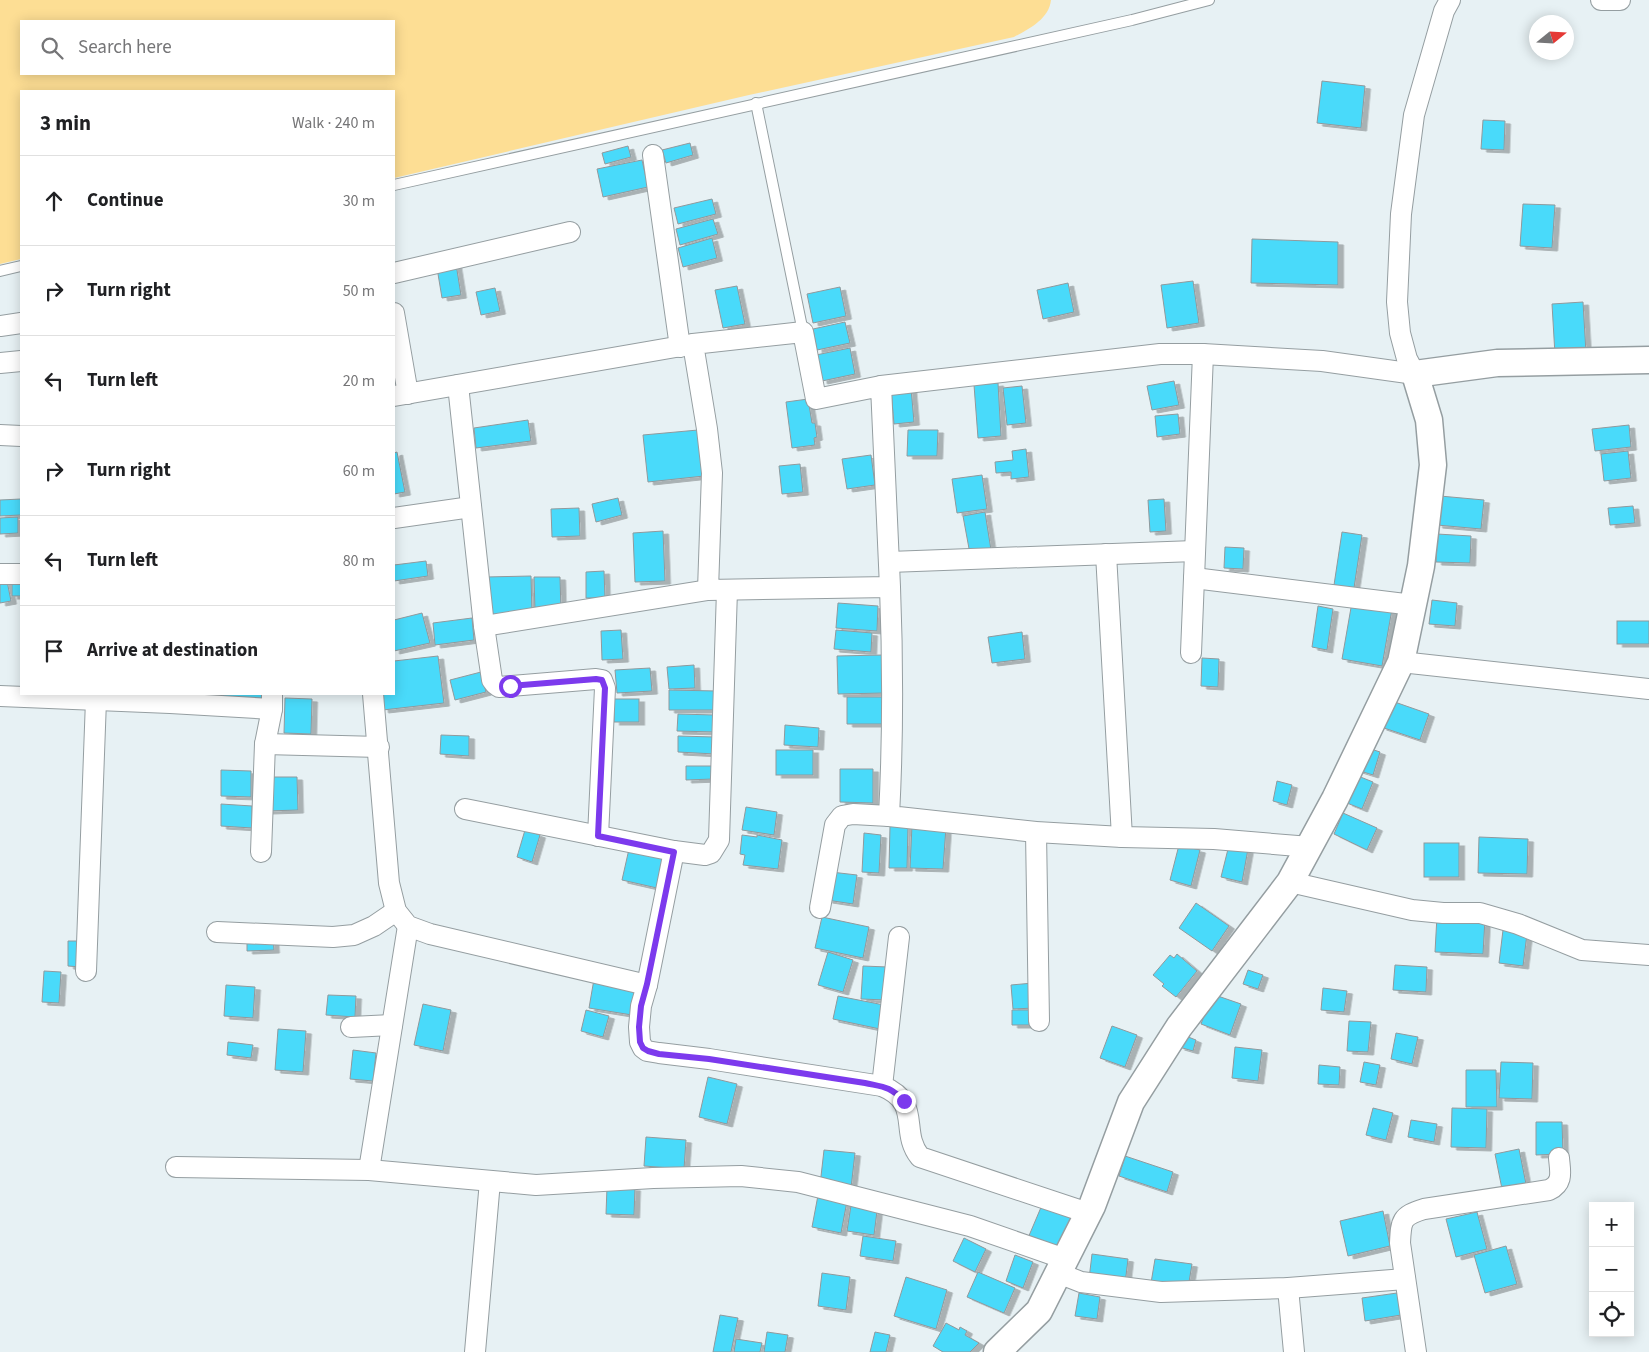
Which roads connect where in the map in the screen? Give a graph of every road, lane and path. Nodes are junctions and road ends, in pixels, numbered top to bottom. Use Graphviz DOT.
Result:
graph roads {
  1 [pos="1209,0"];
  2 [pos="1450,0"];
  3 [pos="1600,0"];
  4 [pos="1620,0"];
  5 [pos="756,103"];
  6 [pos="653,155"];
  7 [pos="395,184"];
  8 [pos="570,232"];
  9 [pos="20,266"];
  10 [pos="0,271"];
  11 [pos="395,273"];
  12 [pos="20,323"];
  13 [pos="395,325"];
  14 [pos="0,326"];
  15 [pos="803,332"];
  16 [pos="686,346"];
  17 [pos="1203,354"];
  18 [pos="1649,360"];
  19 [pos="20,361"];
  20 [pos="0,363"];
  21 [pos="1415,374"];
  22 [pos="458,386"];
  23 [pos="881,386"];
  24 [pos="401,395"];
  25 [pos="0,435"];
  26 [pos="20,436"];
  27 [pos="471,507"];
  28 [pos="395,518"];
  29 [pos="1195,551"];
  30 [pos="1106,554"];
  31 [pos="889,562"];
  32 [pos="0,574"];
  33 [pos="20,574"];
  34 [pos="1194,578"];
  35 [pos="890,587"];
  36 [pos="718,590"];
  37 [pos="1413,605"];
  38 [pos="484,626"];
  39 [pos="1191,653"];
  40 [pos="1401,662"];
  41 [pos="1649,689"];
  42 [pos="373,695"];
  43 [pos="0,696"];
  44 [pos="86,698"];
  45 [pos="170,698"];
  46 [pos="220,700"];
  47 [pos="272,701"];
  48 [pos="265,744"];
  49 [pos="379,747"];
  50 [pos="465,809"];
  51 [pos="889,816"];
  52 [pos="1036,832"];
  53 [pos="598,836"];
  54 [pos="1122,837"];
  55 [pos="1310,847"];
  56 [pos="261,852"];
  57 [pos="674,852"];
  58 [pos="1290,882"];
  59 [pos="820,908"];
  60 [pos="402,919"];
  61 [pos="217,932"];
  62 [pos="899,937"];
  63 [pos="1649,955"];
  64 [pos="86,971"];
  65 [pos="647,984"];
  66 [pos="1039,1021"];
  67 [pos="392,1025"];
  68 [pos="351,1027"];
  69 [pos="882,1086"];
  70 [pos="1559,1158"];
  71 [pos="176,1167"];
  72 [pos="369,1170"];
  73 [pos="490,1181"];
  74 [pos="1088,1213"];
  75 [pos="1062,1266"];
  76 [pos="1405,1279"];
  77 [pos="1288,1288"];
  78 [pos="475,1352"];
  79 [pos="997,1352"];
  80 [pos="1294,1352"];
  81 [pos="1416,1352"];
  1 -- 5 [label="lane"];
  2 -- 21 [label="street"];
  3 -- 4 [label="street"];
  5 -- 7 [label="lane"];
  5 -- 15 [label="lane"];
  6 -- 16 [label="street"];
  8 -- 11 [label="street"];
  9 -- 10 [label="lane"];
  12 -- 14 [label="street"];
  13 -- 24 [label="street"];
  15 -- 16 [label="street"];
  15 -- 23 [label="street"];
  16 -- 22 [label="street"];
  16 -- 36 [label="street"];
  17 -- 21 [label="street"];
  17 -- 23 [label="street"];
  17 -- 29 [label="street"];
  18 -- 21 [label="street"];
  19 -- 20 [label="street"];
  21 -- 37 [label="street"];
  22 -- 24 [label="street"];
  22 -- 27 [label="street"];
  23 -- 31 [label="street"];
  25 -- 26 [label="street"];
  27 -- 28 [label="street"];
  27 -- 38 [label="street"];
  29 -- 30 [label="street"];
  29 -- 34 [label="street"];
  30 -- 31 [label="street"];
  30 -- 54 [label="street"];
  31 -- 35 [label="street"];
  32 -- 33 [label="street"];
  34 -- 37 [label="street"];
  34 -- 39 [label="street"];
  35 -- 36 [label="street"];
  35 -- 51 [label="street"];
  36 -- 38 [label="street"];
  36 -- 57 [label="street"];
  37 -- 40 [label="street"];
  38 -- 53 [label="street"];
  40 -- 41 [label="street"];
  40 -- 55 [label="street"];
  42 -- 49 [label="street"];
  43 -- 44 [label="street"];
  44 -- 45 [label="street"];
  44 -- 64 [label="street"];
  45 -- 46 [label="street"];
  46 -- 47 [label="street"];
  47 -- 48 [label="street"];
  48 -- 49 [label="street"];
  48 -- 56 [label="street"];
  49 -- 60 [label="street"];
  50 -- 53 [label="street"];
  51 -- 52 [label="street"];
  51 -- 59 [label="street"];
  52 -- 54 [label="street"];
  52 -- 66 [label="street"];
  53 -- 57 [label="street"];
  54 -- 55 [label="street"];
  55 -- 58 [label="street"];
  57 -- 65 [label="street"];
  58 -- 63 [label="street"];
  58 -- 74 [label="street"];
  60 -- 61 [label="street"];
  60 -- 65 [label="street"];
  60 -- 67 [label="street"];
  62 -- 69 [label="street"];
  65 -- 69 [label="street"];
  67 -- 68 [label="street"];
  67 -- 72 [label="street"];
  69 -- 74 [label="street"];
  70 -- 76 [label="street"];
  71 -- 72 [label="street"];
  72 -- 73 [label="street"];
  73 -- 75 [label="street"];
  73 -- 78 [label="street"];
  74 -- 75 [label="street"];
  75 -- 77 [label="street"];
  75 -- 79 [label="street"];
  76 -- 77 [label="street"];
  76 -- 81 [label="street"];
  77 -- 80 [label="street"];
}
